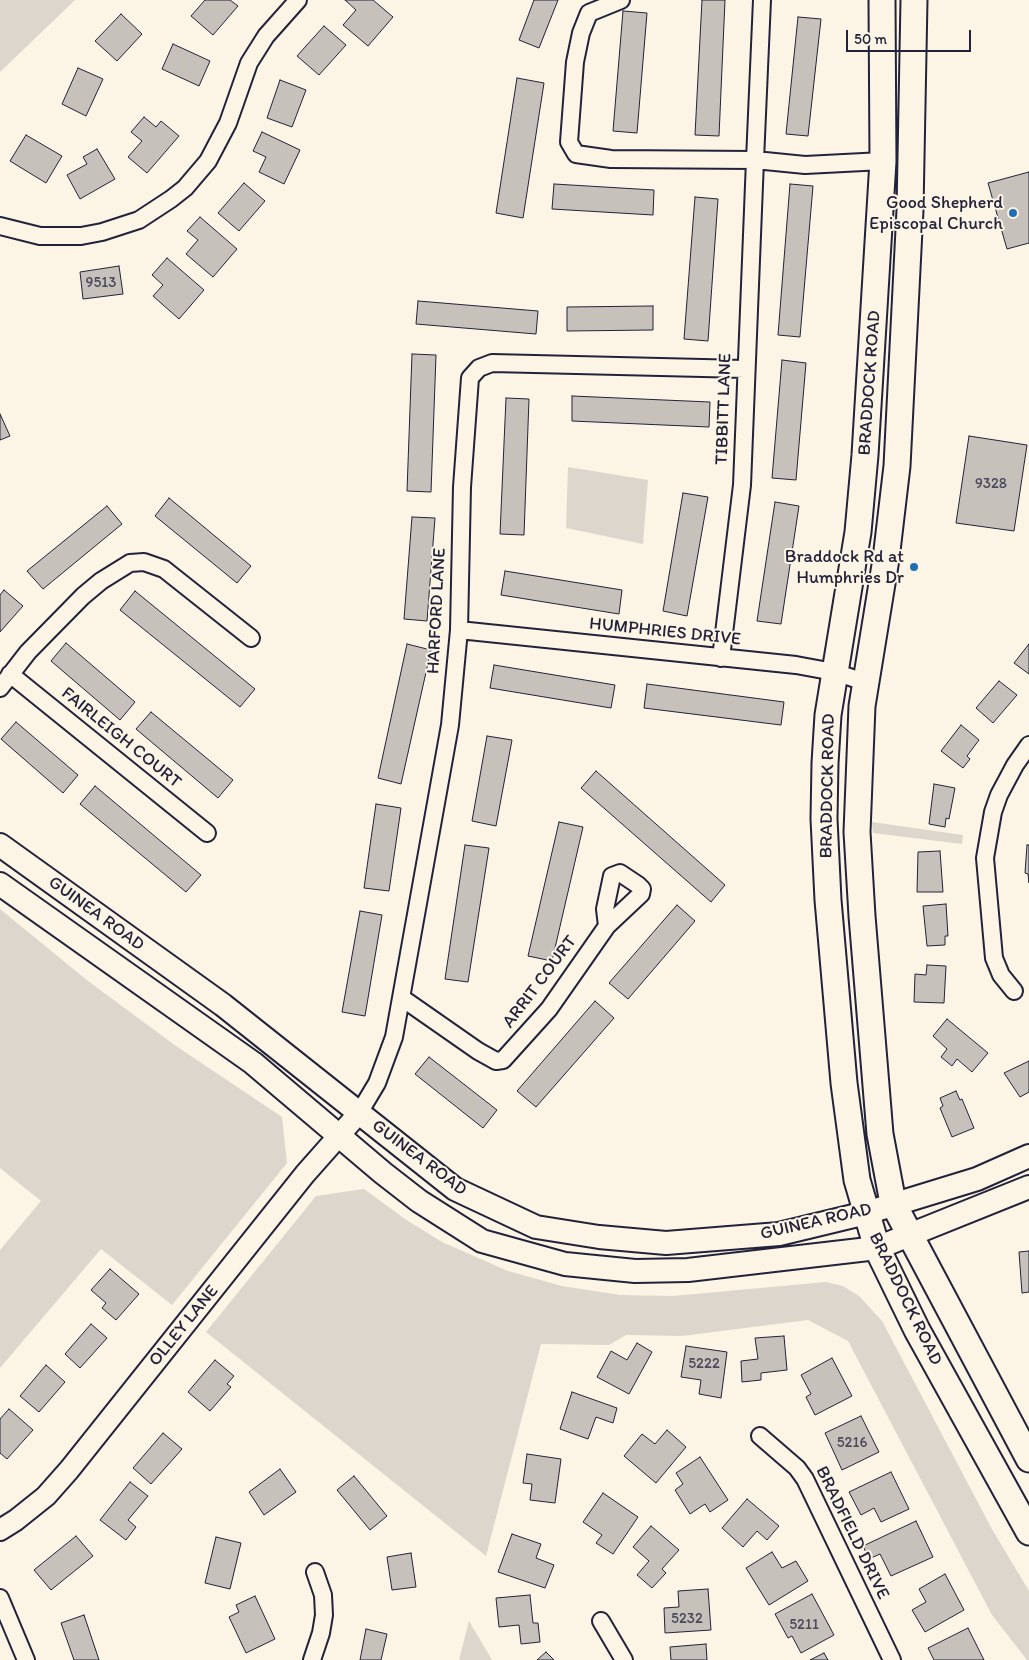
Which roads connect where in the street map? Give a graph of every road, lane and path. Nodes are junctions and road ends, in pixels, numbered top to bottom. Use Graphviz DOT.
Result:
graph roads {
  1 [pos="298,0"];
  2 [pos="622,0"];
  3 [pos="762,0"];
  4 [pos="882,0"];
  5 [pos="914,0"];
  6 [pos="755,160"];
  7 [pos="883,161"];
  8 [pos="0,226"];
  9 [pos="877,244"];
  10 [pos="905,314"];
  11 [pos="745,368"];
  12 [pos="459,630"];
  13 [pos="251,638"];
  14 [pos="722,658"];
  15 [pos="834,672"];
  16 [pos="10,674"];
  17 [pos="865,682"];
  18 [pos="0,688"];
  19 [pos="1029,745"];
  20 [pos="207,833"];
  21 [pos="0,845"];
  22 [pos="0,884"];
  23 [pos="607,926"];
  24 [pos="1014,991"];
  25 [pos="402,998"];
  26 [pos="359,1113"];
  27 [pos="339,1134"];
  28 [pos="1029,1156"];
  29 [pos="1029,1187"];
  30 [pos="893,1203"];
  31 [pos="866,1213"];
  32 [pos="909,1236"];
  33 [pos="877,1248"];
  34 [pos="760,1436"];
  35 [pos="1029,1459"];
  36 [pos="0,1530"];
  37 [pos="1029,1532"];
  38 [pos="315,1572"];
  39 [pos="0,1598"];
  40 [pos="602,1621"];
  41 [pos="26,1660"];
  42 [pos="312,1660"];
  43 [pos="624,1660"];
  44 [pos="892,1660"];
  1 -- 8 [label="street"];
  2 -- 6 [label="street"];
  3 -- 6 [label="street, TIBBITT LANE"];
  4 -- 7 [label="main road, BRADDOCK ROAD"];
  5 -- 10 [label="main road, BRADDOCK ROAD"];
  6 -- 7 [label="street"];
  6 -- 11 [label="street, TIBBITT LANE"];
  7 -- 9 [label="main road, BRADDOCK ROAD"];
  9 -- 10 [label="main road"];
  9 -- 15 [label="main road, BRADDOCK ROAD"];
  10 -- 17 [label="main road, BRADDOCK ROAD"];
  11 -- 12 [label="street, HARFORD LANE"];
  11 -- 14 [label="street, TIBBITT LANE"];
  12 -- 14 [label="street, HUMPHRIES DRIVE"];
  12 -- 25 [label="street, HARFORD LANE"];
  13 -- 16 [label="street"];
  14 -- 15 [label="street, HUMPHRIES DRIVE"];
  15 -- 17 [label="street, HUMPHRIES DRIVE"];
  15 -- 31 [label="main road, BRADDOCK ROAD"];
  16 -- 18 [label="street"];
  16 -- 20 [label="street, FAIRLEIGH COURT"];
  17 -- 30 [label="main road, BRADDOCK ROAD"];
  19 -- 24 [label="street"];
  21 -- 26 [label="main road, GUINEA ROAD"];
  22 -- 27 [label="main road, GUINEA ROAD"];
  23 -- 25 [label="street, ARRIT COURT"];
  25 -- 26 [label="street, HARFORD LANE"];
  26 -- 27 [label="street, OLLEY LANE"];
  26 -- 31 [label="main road, GUINEA ROAD"];
  27 -- 33 [label="main road, GUINEA ROAD"];
  27 -- 36 [label="street, OLLEY LANE"];
  28 -- 30 [label="main road, GUINEA ROAD"];
  29 -- 32 [label="main road, GUINEA ROAD"];
  30 -- 31 [label="main road, GUINEA ROAD"];
  30 -- 32 [label="main road, BRADDOCK ROAD"];
  31 -- 33 [label="main road, BRADDOCK ROAD"];
  32 -- 33 [label="main road, GUINEA ROAD"];
  32 -- 35 [label="main road, BRADDOCK ROAD"];
  33 -- 37 [label="main road, BRADDOCK ROAD"];
  34 -- 44 [label="street, BRADFIELD DRIVE"];
  38 -- 42 [label="street"];
  39 -- 41 [label="street"];
  40 -- 43 [label="street"];
}
